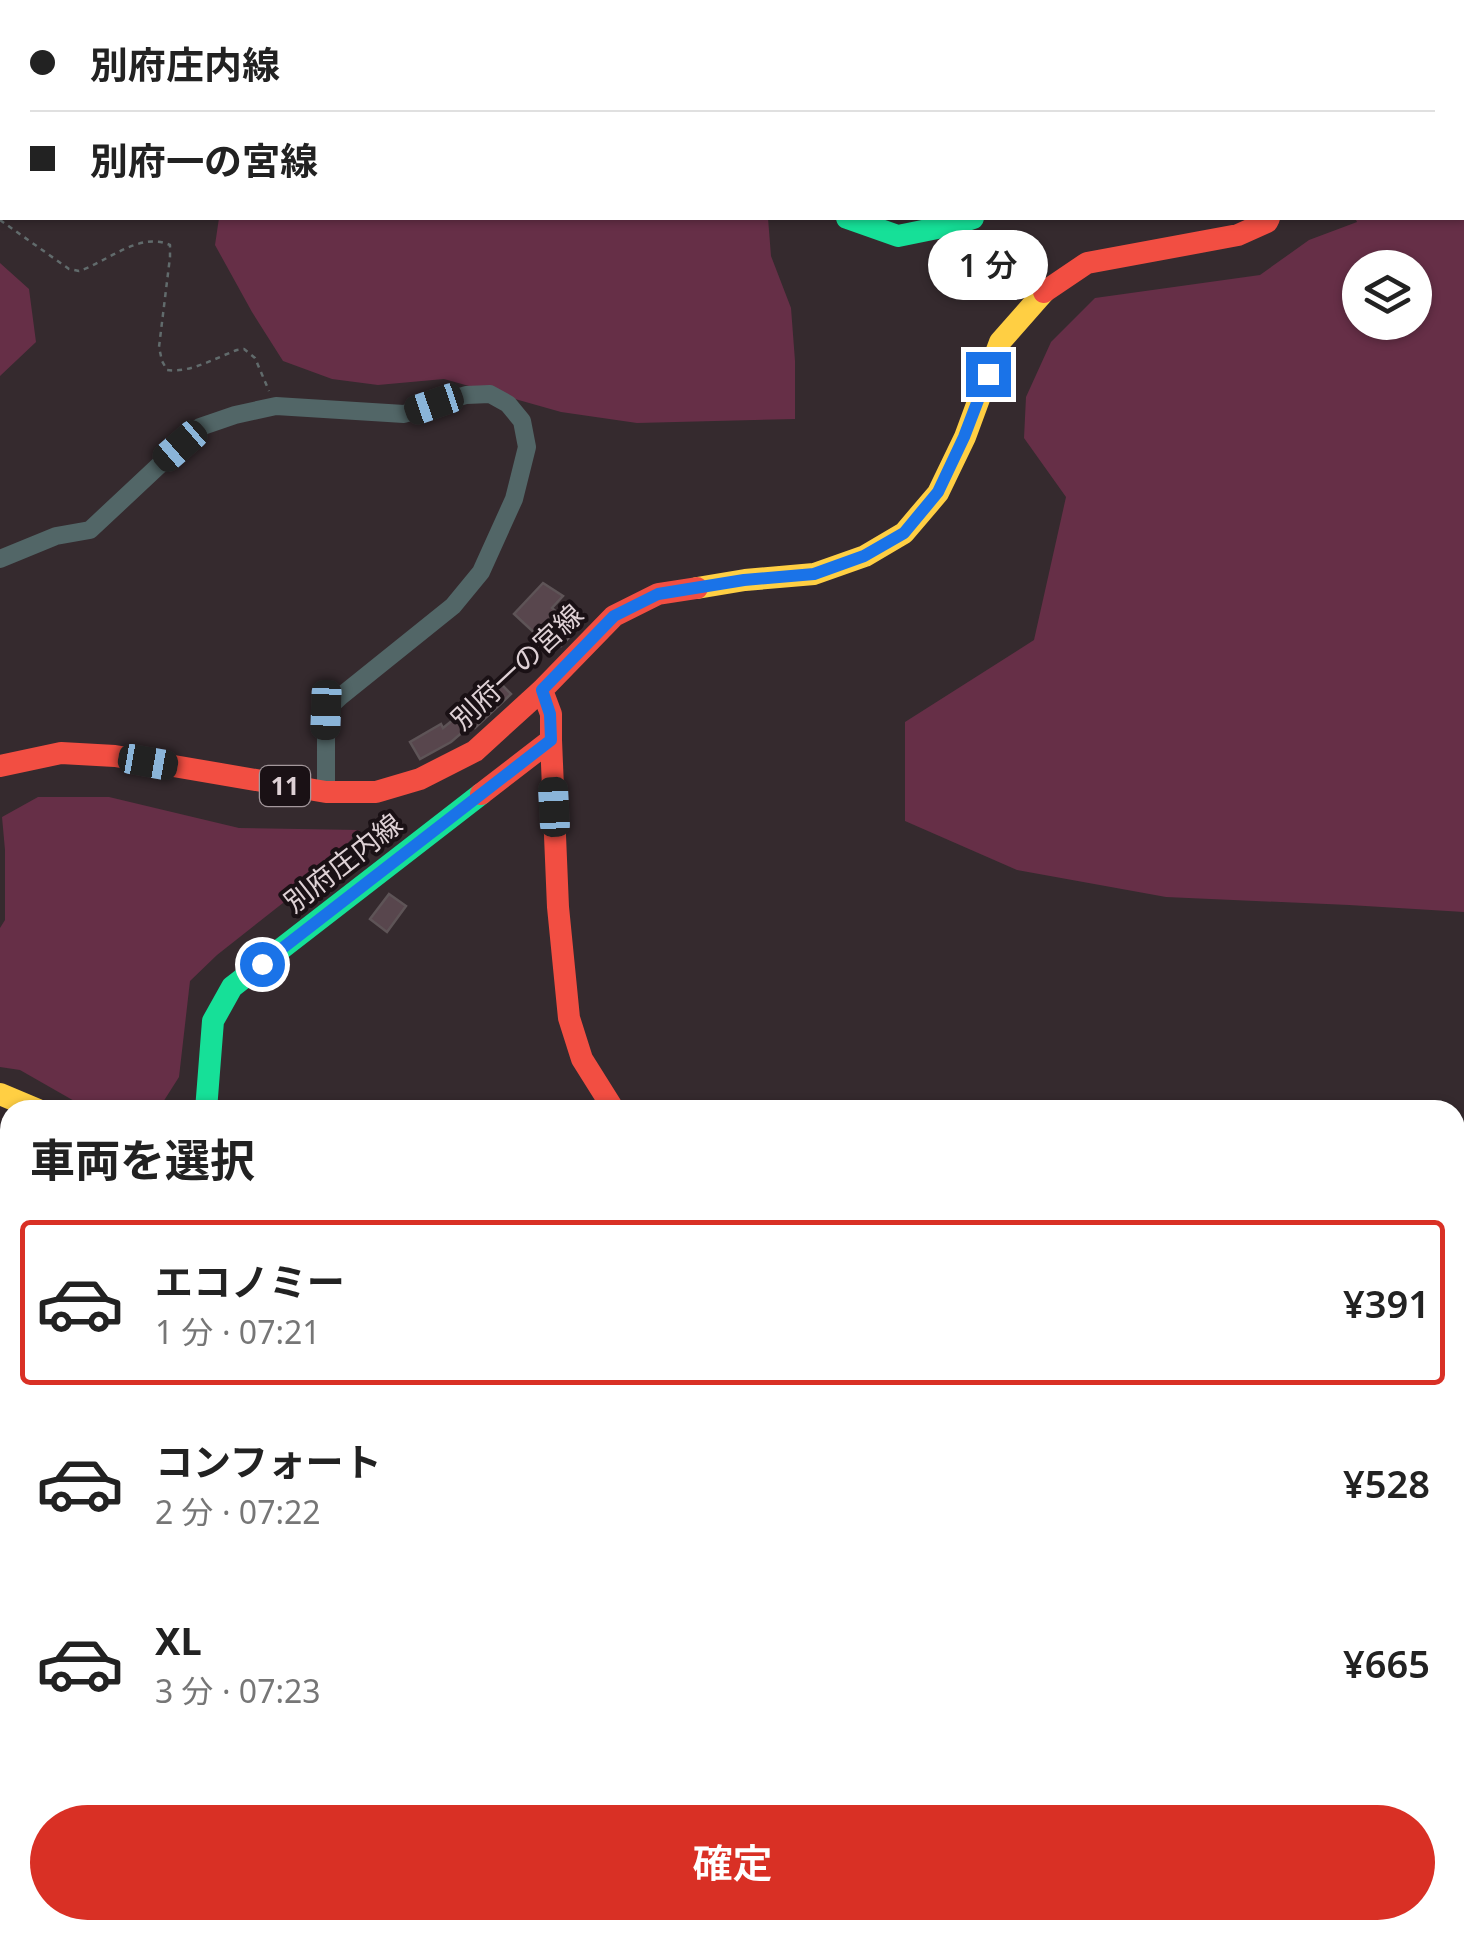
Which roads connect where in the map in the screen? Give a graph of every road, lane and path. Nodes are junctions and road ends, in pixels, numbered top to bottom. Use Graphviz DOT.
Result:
graph roads {
  1 [pos="0,220"];
  2 [pos="853,220"];
  3 [pos="967,220"];
  4 [pos="1268,220"];
  5 [pos="276,406"];
  6 [pos="0,559"];
  7 [pos="542,690"];
  8 [pos="551,740"];
  9 [pos="0,766"];
  10 [pos="326,792"];
  11 [pos="207,1100"];
  12 [pos="608,1100"];
  1 -- 5 [label="path"];
  2 -- 3 [label="main road"];
  4 -- 7 [label="main road, 別府一の宮線 / 11"];
  5 -- 6 [label="street"];
  5 -- 10 [label="street"];
  7 -- 8 [label="main road"];
  7 -- 10 [label="main road, 別府一の宮線 / 11"];
  8 -- 11 [label="main road, 別府庄内線"];
  8 -- 12 [label="main road"];
  9 -- 10 [label="main road, 別府一の宮線 / 11"];
}
